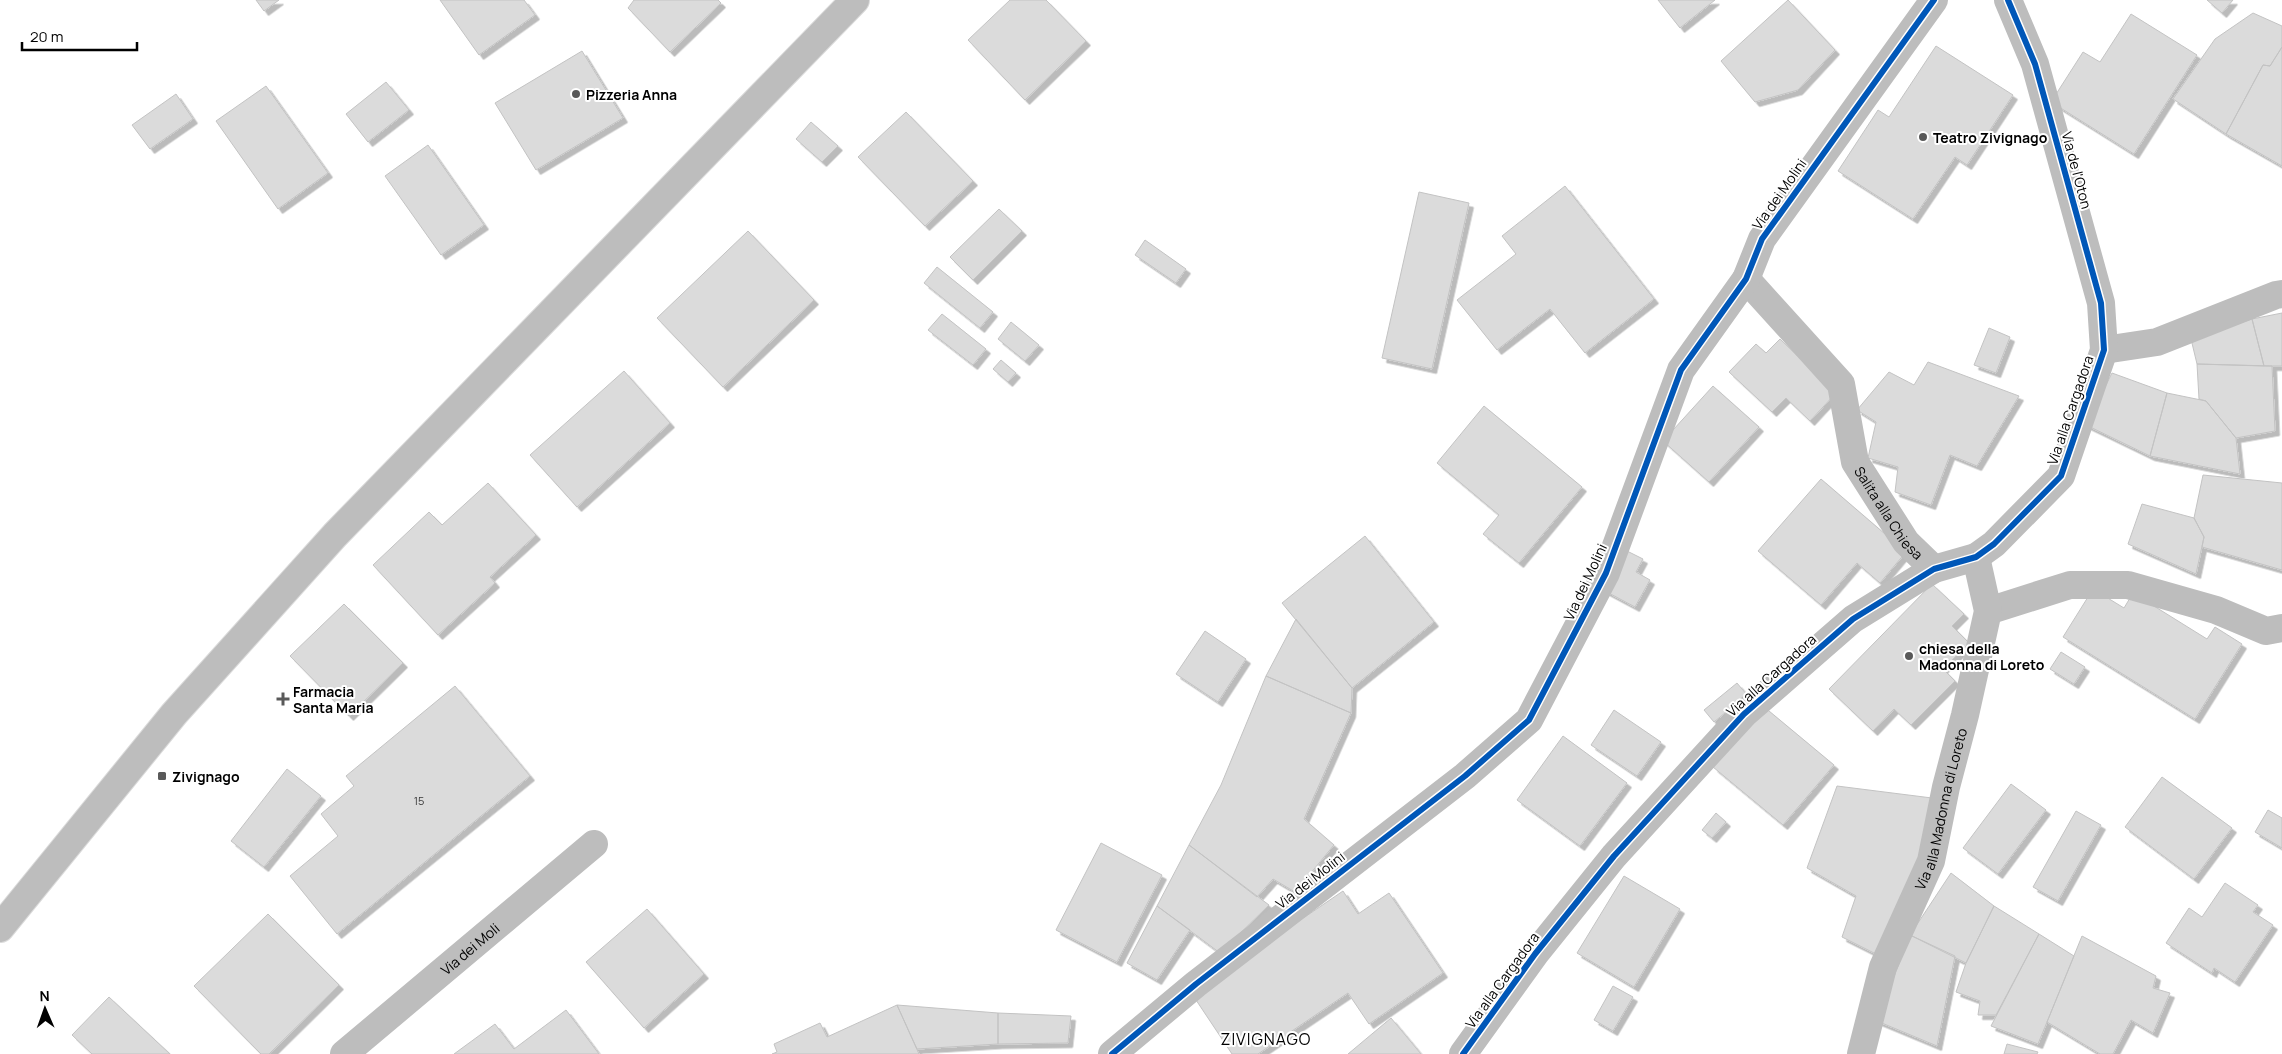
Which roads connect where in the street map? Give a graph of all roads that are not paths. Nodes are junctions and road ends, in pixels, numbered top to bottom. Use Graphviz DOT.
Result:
graph roads {
  1 [pos="855,0"];
  2 [pos="1934,0"];
  3 [pos="2008,0"];
  4 [pos="1746,279"];
  5 [pos="2282,294"];
  6 [pos="2104,350"];
  7 [pos="1976,557"];
  8 [pos="1934,569"];
  9 [pos="1988,611"];
  10 [pos="2282,628"];
  11 [pos="594,844"];
  12 [pos="0,928"];
  13 [pos="344,1054"];
  14 [pos="1112,1054"];
  15 [pos="1463,1054"];
  16 [pos="1861,1054"];
  1 -- 12 [label="street"];
  2 -- 4 [label="street, Via dei Molini"];
  3 -- 6 [label="street, Via de l'Oton"];
  4 -- 8 [label="street, Salita alla Chiesa"];
  4 -- 14 [label="street, Via dei Molini"];
  5 -- 6 [label="street, Via alla Cargadora"];
  6 -- 7 [label="street, Via alla Cargadora"];
  7 -- 8 [label="street, Via alla Cargadora"];
  7 -- 9 [label="street, Via alla Madonna di Loreto"];
  8 -- 15 [label="street, Via alla Cargadora"];
  9 -- 10 [label="street"];
  9 -- 16 [label="street, Via alla Madonna di Loreto"];
  11 -- 13 [label="street, Via dei Moli"];
}
